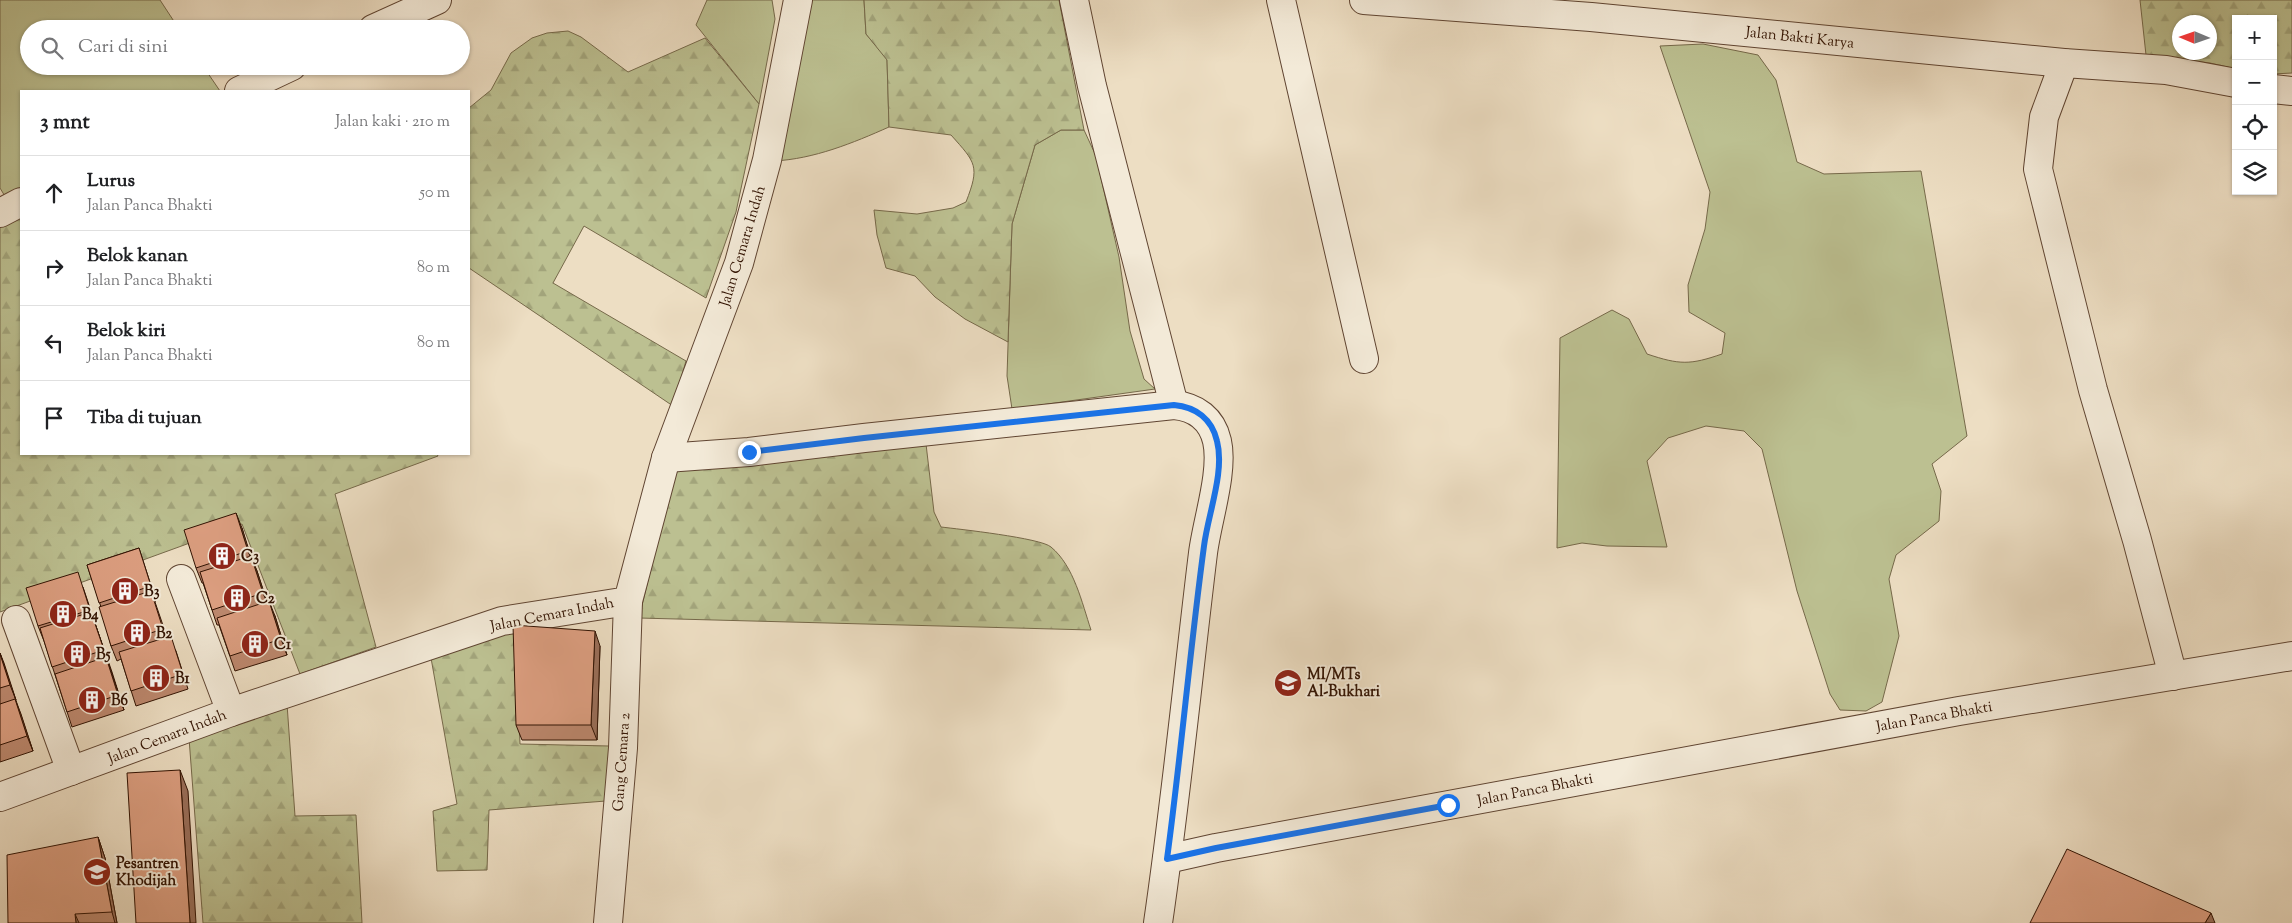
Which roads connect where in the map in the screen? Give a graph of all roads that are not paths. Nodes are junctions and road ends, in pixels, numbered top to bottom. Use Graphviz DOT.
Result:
graph roads {
  1 [pos="437,0"];
  2 [pos="798,0"];
  3 [pos="1074,0"];
  4 [pos="1281,0"];
  5 [pos="1364,0"];
  6 [pos="393,20"];
  7 [pos="2064,63"];
  8 [pos="273,75"];
  9 [pos="2232,82"];
  10 [pos="2277,89"];
  11 [pos="240,90"];
  12 [pos="2292,91"];
  13 [pos="20,203"];
  14 [pos="0,213"];
  15 [pos="1364,359"];
  16 [pos="1174,405"];
  17 [pos="666,458"];
  18 [pos="181,578"];
  19 [pos="628,600"];
  20 [pos="16,620"];
  21 [pos="2292,656"];
  22 [pos="2174,676"];
  23 [pos="231,712"];
  24 [pos="71,771"];
  25 [pos="0,797"];
  26 [pos="1167,859"];
  27 [pos="608,923"];
  28 [pos="1158,923"];
  1 -- 6 [label="street"];
  2 -- 17 [label="street, Jalan Cemara Indah"];
  3 -- 16 [label="street"];
  4 -- 15 [label="street"];
  5 -- 7 [label="street, Jalan Bakti Karya"];
  7 -- 9 [label="street, Jalan Bakti Karya"];
  7 -- 22 [label="street"];
  8 -- 11 [label="street"];
  10 -- 12 [label="street"];
  13 -- 14 [label="street"];
  16 -- 17 [label="street"];
  16 -- 26 [label="street"];
  17 -- 19 [label="street, Jalan Cemara Indah"];
  18 -- 23 [label="street"];
  19 -- 23 [label="street, Jalan Cemara Indah"];
  19 -- 27 [label="street, Gang Cemara 2"];
  20 -- 24 [label="street"];
  21 -- 22 [label="street, Jalan Panca Bhakti"];
  22 -- 26 [label="street, Jalan Panca Bhakti"];
  23 -- 24 [label="street, Jalan Cemara Indah"];
  24 -- 25 [label="street, Jalan Cemara Indah"];
  26 -- 28 [label="street"];
}
